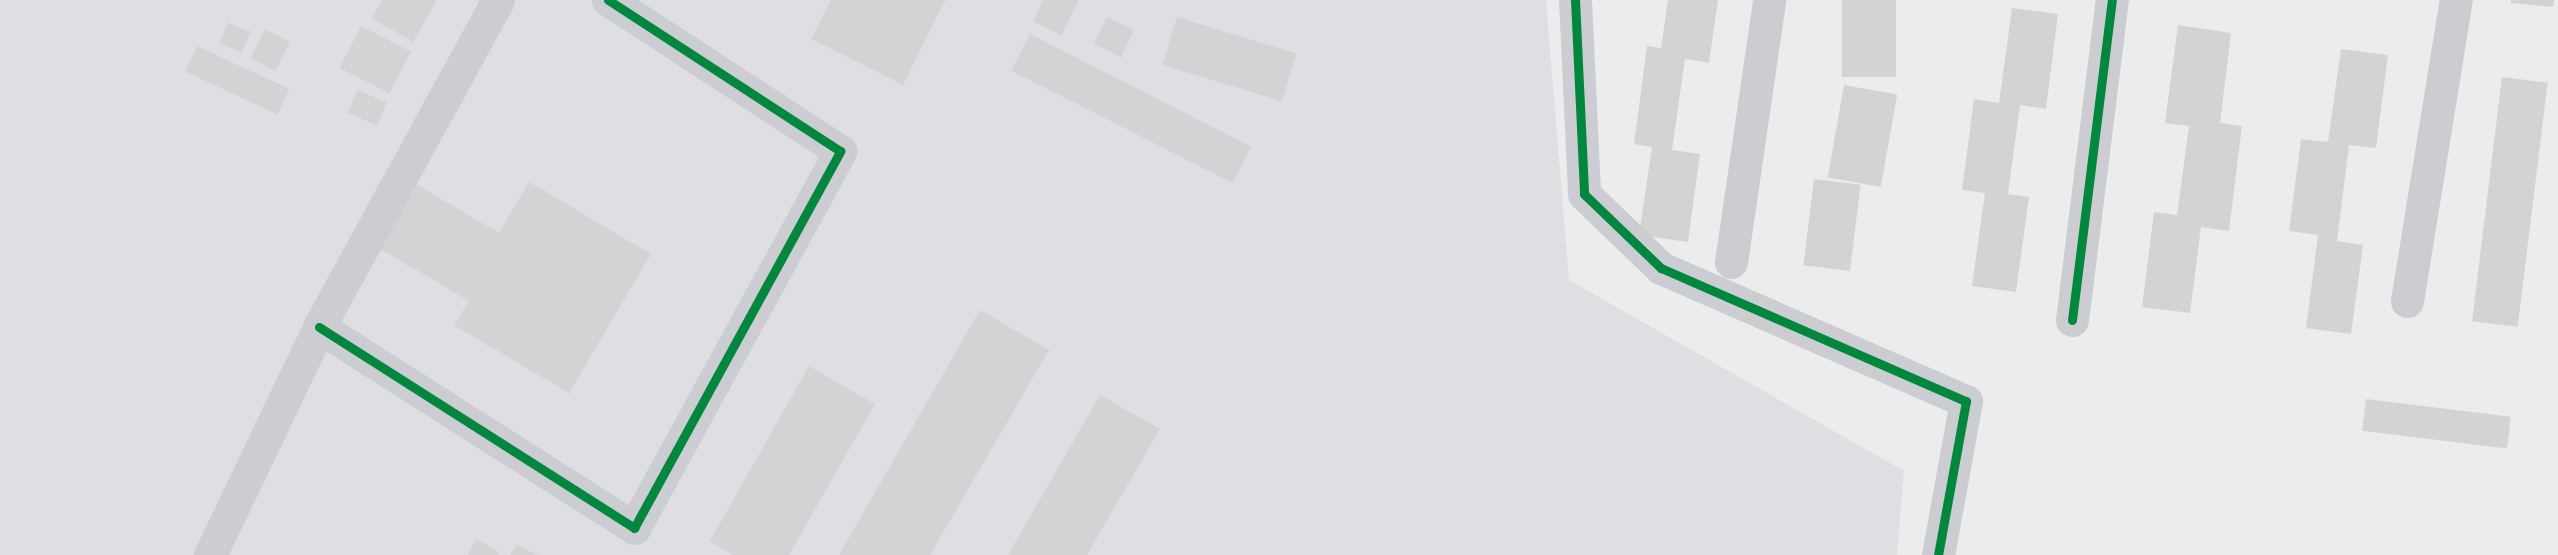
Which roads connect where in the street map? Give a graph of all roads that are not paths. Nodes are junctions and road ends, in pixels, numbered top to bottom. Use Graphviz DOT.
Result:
graph roads {
  1 [pos="498,0"];
  2 [pos="608,0"];
  3 [pos="1575,0"];
  4 [pos="1769,0"];
  5 [pos="2112,0"];
  6 [pos="2456,0"];
  7 [pos="1731,262"];
  8 [pos="2407,301"];
  9 [pos="2072,320"];
  10 [pos="319,327"];
  11 [pos="210,555"];
  12 [pos="1938,555"];
  1 -- 10 [label="street"];
  2 -- 10 [label="street"];
  3 -- 12 [label="street"];
  4 -- 7 [label="street"];
  5 -- 9 [label="street"];
  6 -- 8 [label="street"];
  10 -- 11 [label="street"];
}
